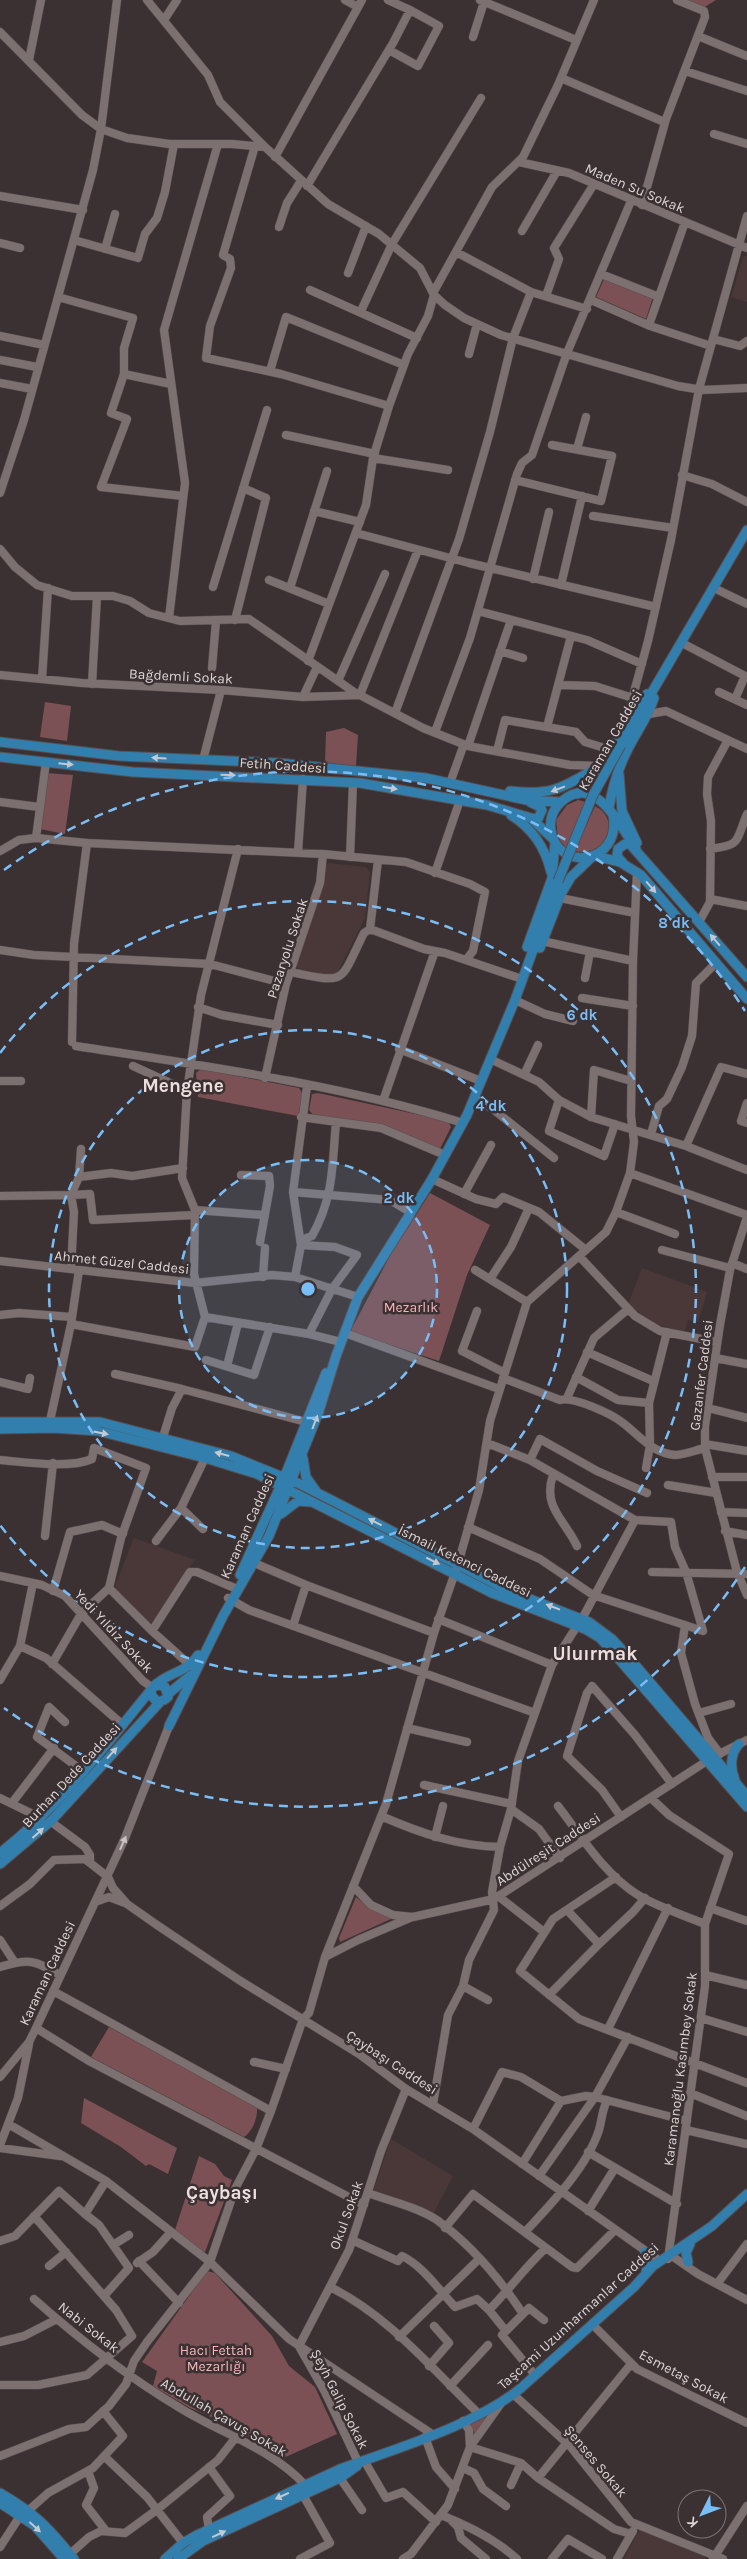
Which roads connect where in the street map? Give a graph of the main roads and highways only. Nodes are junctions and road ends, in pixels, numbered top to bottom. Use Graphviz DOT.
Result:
graph roads {
  1 [pos="747,530"];
  2 [pos="658,685"];
  3 [pos="0,742"];
  4 [pos="0,757"];
  5 [pos="601,766"];
  6 [pos="619,769"];
  7 [pos="486,791"];
  8 [pos="578,794"];
  9 [pos="526,800"];
  10 [pos="561,802"];
  11 [pos="500,809"];
  12 [pos="611,812"];
  13 [pos="531,818"];
  14 [pos="554,841"];
  15 [pos="636,849"];
  16 [pos="594,856"];
  17 [pos="643,857"];
  18 [pos="624,865"];
  19 [pos="555,879"];
  20 [pos="747,977"];
  21 [pos="523,978"];
  22 [pos="747,999"];
  23 [pos="336,1356"];
  24 [pos="0,1422"];
  25 [pos="0,1429"];
  26 [pos="303,1453"];
  27 [pos="286,1483"];
  28 [pos="322,1496"];
  29 [pos="313,1502"];
  30 [pos="277,1518"];
  31 [pos="456,1568"];
  32 [pos="236,1588"];
  33 [pos="194,1667"];
  34 [pos="153,1688"];
  35 [pos="168,1695"];
  36 [pos="160,1702"];
  37 [pos="743,1742"];
  38 [pos="713,1758"];
  39 [pos="737,1784"];
  40 [pos="747,1796"];
  41 [pos="747,1807"];
  42 [pos="0,1853"];
  43 [pos="0,1864"];
  44 [pos="747,2194"];
  45 [pos="712,2226"];
  46 [pos="690,2244"];
  47 [pos="642,2250"];
  48 [pos="669,2256"];
  49 [pos="688,2262"];
  50 [pos="646,2273"];
  51 [pos="634,2287"];
  52 [pos="362,2463"];
  53 [pos="0,2493"];
  54 [pos="0,2503"];
  55 [pos="70,2557"];
  56 [pos="165,2559"];
  57 [pos="178,2559"];
  1 -- 2 [label="main road, Karaman Caddesi"];
  2 -- 5 [label="main road"];
  2 -- 6 [label="main road"];
  2 -- 19 [label="main road, Karaman Caddesi, bridge"];
  7 -- 3 [label="main road, Fetih Caddesi, one-way"];
  4 -- 11 [label="main road, Fetih Caddesi, one-way"];
  5 -- 7 [label="main road, one-way"];
  5 -- 8 [label="main road"];
  6 -- 12 [label="main road"];
  6 -- 17 [label="main road"];
  7 -- 9 [label="main road, Fetih Caddesi"];
  8 -- 10 [label="main road"];
  8 -- 12 [label="main road"];
  9 -- 10 [label="main road, Fetih Caddesi"];
  9 -- 13 [label="main road"];
  10 -- 14 [label="main road"];
  11 -- 13 [label="main road, Fetih Caddesi"];
  11 -- 19 [label="main road"];
  12 -- 15 [label="main road"];
  12 -- 16 [label="main road"];
  13 -- 14 [label="main road, Fetih Caddesi"];
  14 -- 16 [label="main road"];
  14 -- 19 [label="main road, Karaman Caddesi"];
  15 -- 17 [label="main road"];
  15 -- 18 [label="main road"];
  16 -- 18 [label="main road"];
  16 -- 21 [label="main road, Karaman Caddesi"];
  20 -- 17 [label="main road, one-way"];
  18 -- 22 [label="main road, one-way"];
  19 -- 21 [label="main road, Karaman Caddesi"];
  21 -- 23 [label="main road, Karaman Caddesi"];
  26 -- 23 [label="main road, Karaman Caddesi, one-way"];
  23 -- 27 [label="main road, Karaman Caddesi"];
  27 -- 24 [label="main road, one-way"];
  25 -- 27 [label="main road, one-way"];
  26 -- 27 [label="main road, Karaman Caddesi"];
  26 -- 28 [label="main road"];
  27 -- 28 [label="main road, İsmail Ketenci Caddesi"];
  27 -- 29 [label="main road, İsmail Ketenci Caddesi"];
  27 -- 30 [label="main road, Karaman Caddesi"];
  27 -- 32 [label="main road, Karaman Caddesi"];
  31 -- 28 [label="main road, İsmail Ketenci Caddesi, one-way"];
  29 -- 30 [label="main road"];
  29 -- 31 [label="main road, İsmail Ketenci Caddesi, one-way"];
  30 -- 32 [label="main road, Karaman Caddesi"];
  31 -- 38 [label="main road, İsmail Ketenci Caddesi"];
  32 -- 33 [label="main road, Karaman Caddesi"];
  33 -- 34 [label="main road"];
  33 -- 35 [label="main road, Karaman Caddesi"];
  33 -- 35 [label="main road, Karaman Caddesi"];
  34 -- 35 [label="main road"];
  34 -- 36 [label="main road"];
  34 -- 42 [label="main road, Burhan Dede Caddesi"];
  35 -- 36 [label="main road, Burhan Dede Caddesi"];
  43 -- 36 [label="main road, Burhan Dede Caddesi, one-way"];
  37 -- 39 [label="main road"];
  38 -- 39 [label="main road, İsmail Ketenci Caddesi"];
  38 -- 41 [label="main road, İsmail Ketenci Caddesi"];
  39 -- 40 [label="main road, İsmail Ketenci Caddesi"];
  44 -- 45 [label="main road, Taşcami Uzunharmanlar Caddesi"];
  45 -- 46 [label="main road"];
  45 -- 48 [label="main road, Taşcami Uzunharmanlar Caddesi"];
  46 -- 48 [label="main road"];
  46 -- 49 [label="main road"];
  47 -- 50 [label="main road"];
  48 -- 50 [label="main road, Taşcami Uzunharmanlar Caddesi"];
  48 -- 51 [label="main road"];
  50 -- 51 [label="main road, Taşcami Uzunharmanlar Caddesi"];
  51 -- 52 [label="main road, Taşcami Uzunharmanlar Caddesi"];
  52 -- 56 [label="main road, Taşcami Uzunharmanlar Caddesi, one-way"];
  57 -- 52 [label="main road, Taşcami Uzunharmanlar Caddesi, one-way"];
  53 -- 55 [label="main road"];
  54 -- 55 [label="main road, one-way"];
}
